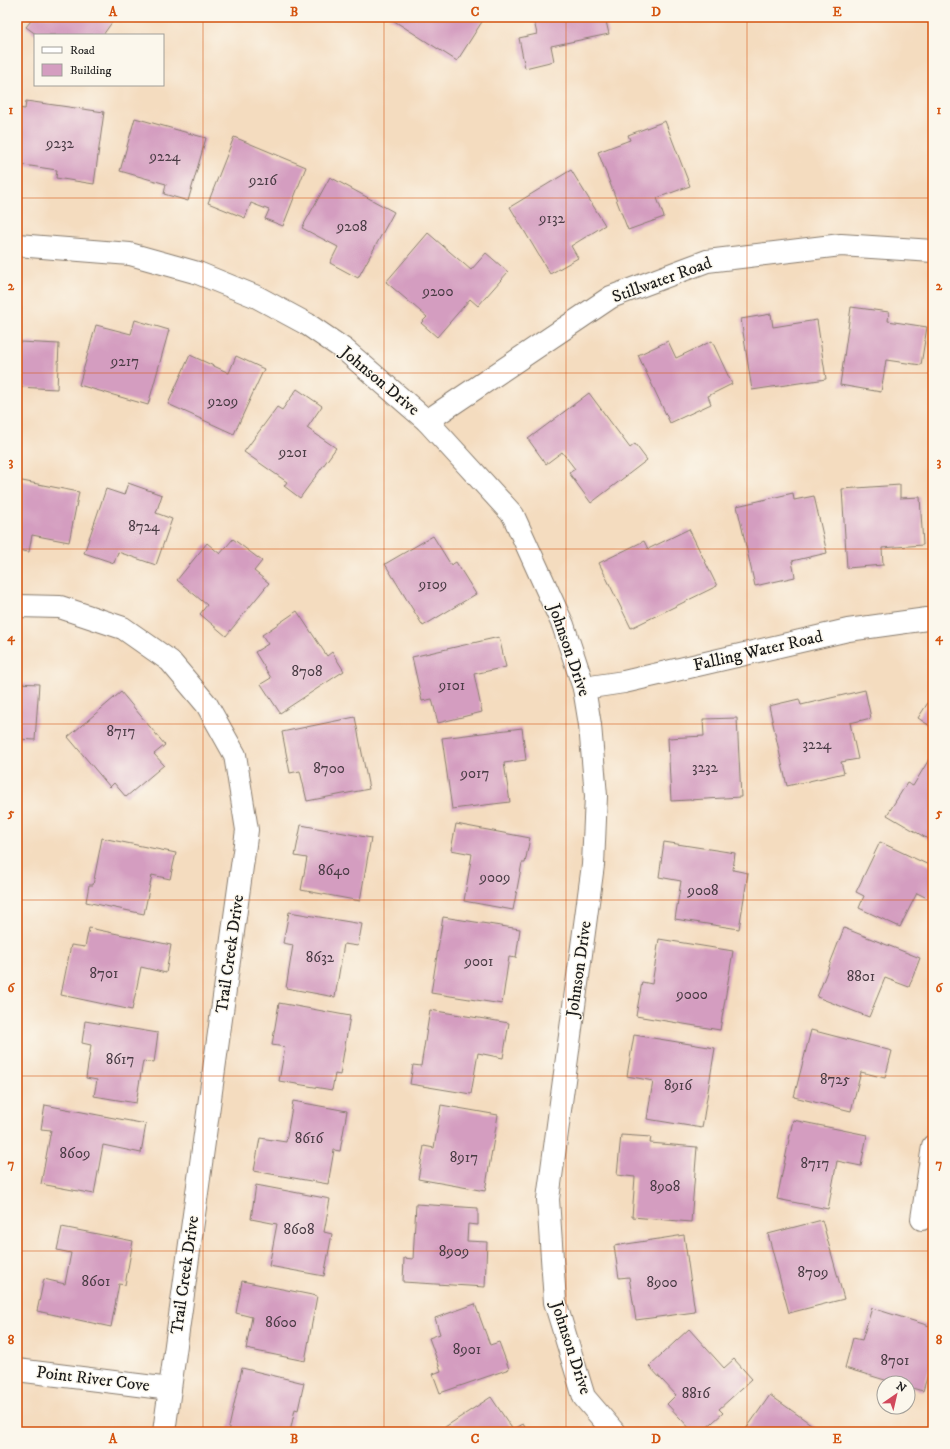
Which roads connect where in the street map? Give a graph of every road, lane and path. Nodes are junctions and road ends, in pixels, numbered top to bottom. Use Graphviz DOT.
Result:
graph roads {
  1 [pos="17,244"];
  2 [pos="933,251"];
  3 [pos="427,421"];
  4 [pos="17,606"];
  5 [pos="933,619"];
  6 [pos="584,688"];
  7 [pos="933,1146"];
  8 [pos="922,1219"];
  9 [pos="17,1370"];
  10 [pos="170,1389"];
  11 [pos="164,1432"];
  12 [pos="614,1432"];
  1 -- 3 [label="street, Johnson Drive"];
  2 -- 3 [label="street, Stillwater Road"];
  3 -- 6 [label="street, Johnson Drive"];
  4 -- 10 [label="street, Trail Creek Drive"];
  5 -- 6 [label="street, Falling Water Road"];
  6 -- 12 [label="street, Johnson Drive"];
  7 -- 8 [label="street"];
  9 -- 10 [label="street, Point River Cove"];
  10 -- 11 [label="street, Trail Creek Drive"];
}
